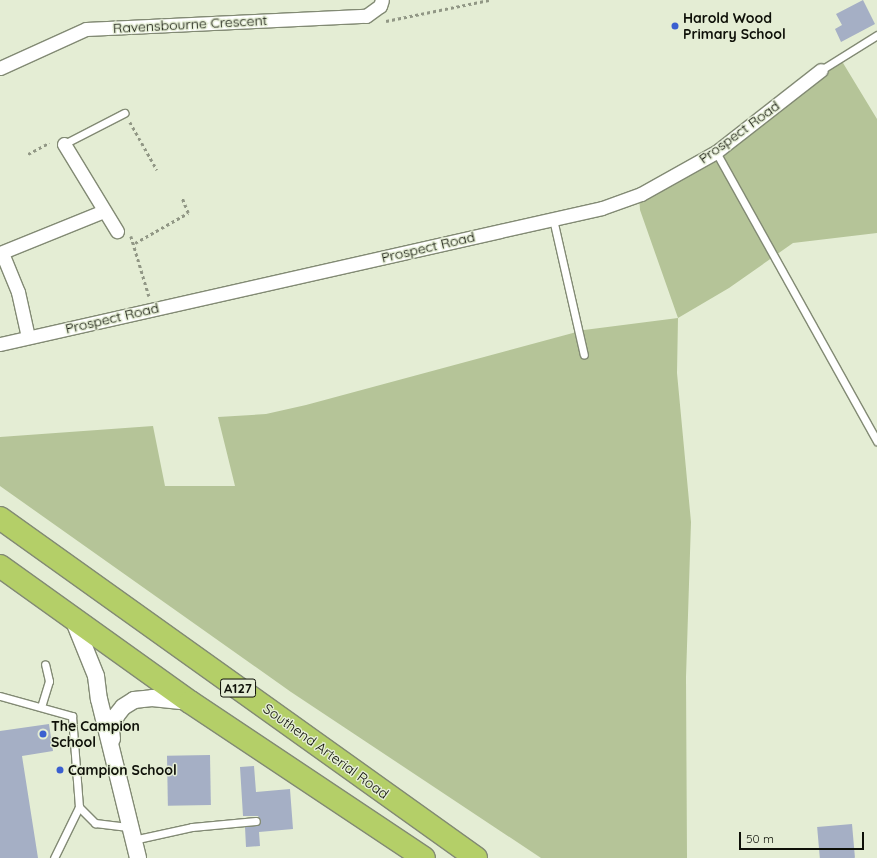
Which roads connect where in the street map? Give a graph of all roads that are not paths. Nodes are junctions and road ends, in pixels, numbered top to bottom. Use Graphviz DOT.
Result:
graph roads {
  1 [pos="382,0"];
  2 [pos="877,35"];
  3 [pos="0,68"];
  4 [pos="821,70"];
  5 [pos="124,113"];
  6 [pos="64,144"];
  7 [pos="716,152"];
  8 [pos="104,212"];
  9 [pos="552,219"];
  10 [pos="117,232"];
  11 [pos="1,253"];
  12 [pos="28,337"];
  13 [pos="0,344"];
  14 [pos="584,355"];
  15 [pos="877,441"];
  16 [pos="0,518"];
  17 [pos="0,566"];
  18 [pos="72,617"];
  19 [pos="45,664"];
  20 [pos="0,696"];
  21 [pos="190,702"];
  22 [pos="41,708"];
  23 [pos="114,760"];
  24 [pos="79,807"];
  25 [pos="256,821"];
  26 [pos="130,833"];
  27 [pos="54,858"];
  28 [pos="138,858"];
  29 [pos="424,858"];
  30 [pos="476,858"];
  1 -- 3 [label="street, Ravensbourne Crescent"];
  2 -- 4 [label="lane"];
  4 -- 7 [label="street, Prospect Road"];
  5 -- 6 [label="lane"];
  6 -- 8 [label="street"];
  7 -- 9 [label="street, Prospect Road"];
  7 -- 15 [label="lane"];
  8 -- 10 [label="street"];
  8 -- 11 [label="street"];
  9 -- 12 [label="street, Prospect Road"];
  9 -- 14 [label="lane"];
  11 -- 12 [label="street"];
  12 -- 13 [label="street, Prospect Road"];
  16 -- 30 [label="highway, Southend Arterial Road / A127"];
  17 -- 18 [label="highway, A127"];
  18 -- 21 [label="highway, A127"];
  18 -- 23 [label="street"];
  19 -- 22 [label="lane"];
  20 -- 22 [label="lane"];
  21 -- 23 [label="street"];
  21 -- 29 [label="highway, A127"];
  22 -- 24 [label="lane"];
  23 -- 26 [label="street"];
  24 -- 26 [label="lane"];
  24 -- 27 [label="lane"];
  25 -- 26 [label="lane"];
  26 -- 28 [label="street"];
}
